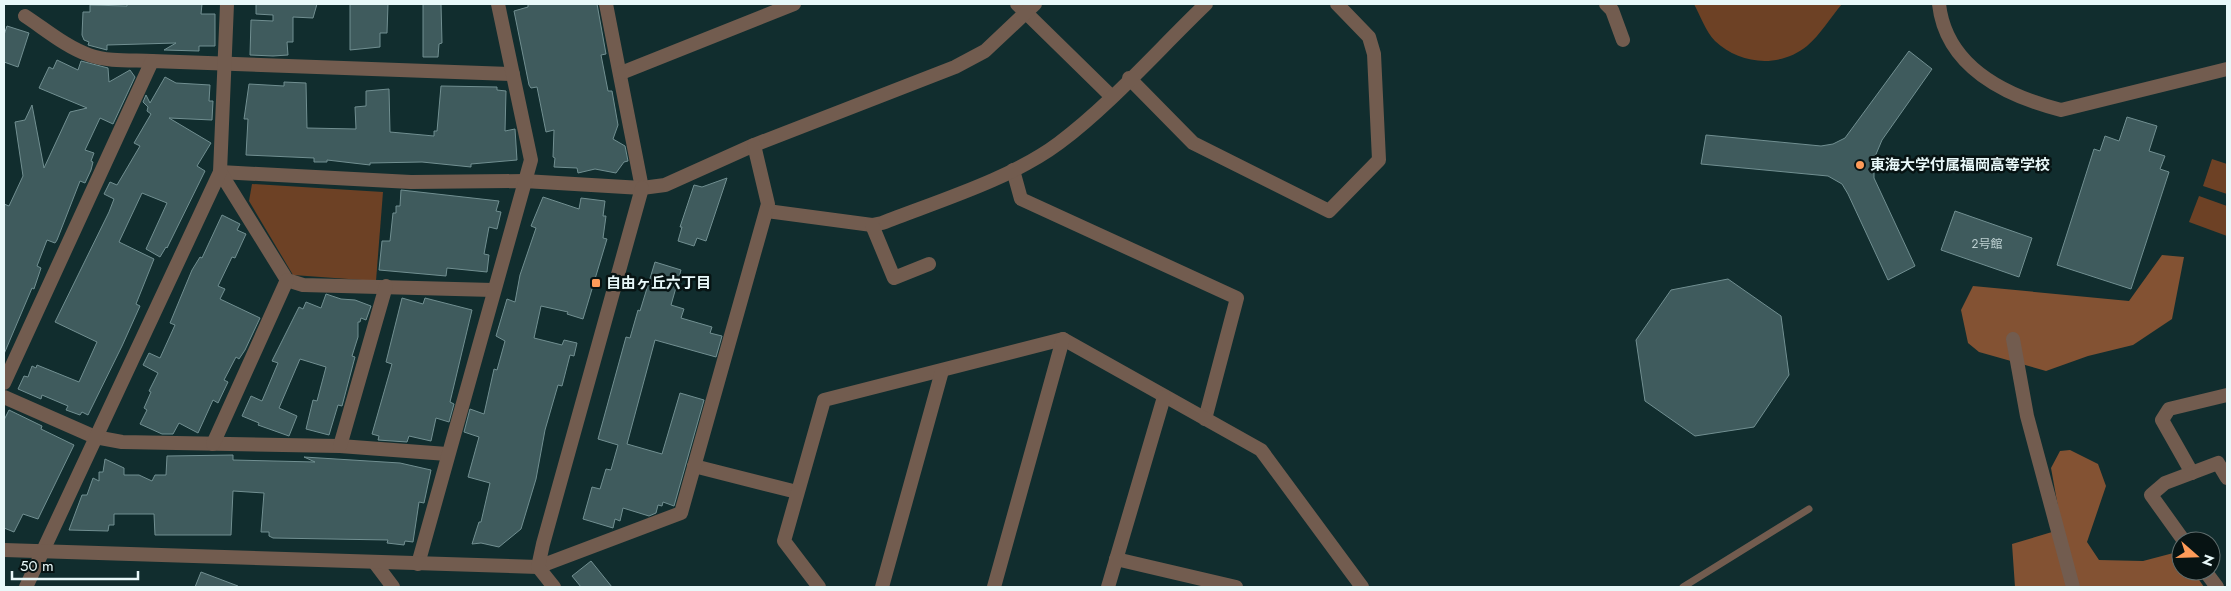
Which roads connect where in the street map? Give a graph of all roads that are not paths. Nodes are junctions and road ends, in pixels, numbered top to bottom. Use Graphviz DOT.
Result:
graph roads {
  1 [pos="227,4"];
  2 [pos="498,4"];
  3 [pos="606,4"];
  4 [pos="794,4"];
  5 [pos="1206,4"];
  6 [pos="1337,4"];
  7 [pos="1606,4"];
  8 [pos="1938,4"];
  9 [pos="1026,7"];
  10 [pos="25,16"];
  11 [pos="1623,40"];
  12 [pos="152,61"];
  13 [pos="224,62"];
  14 [pos="2227,69"];
  15 [pos="621,73"];
  16 [pos="513,74"];
  17 [pos="1129,78"];
  18 [pos="1111,96"];
  19 [pos="754,145"];
  20 [pos="1013,170"];
  21 [pos="220,172"];
  22 [pos="524,181"];
  23 [pos="642,188"];
  24 [pos="766,211"];
  25 [pos="872,225"];
  26 [pos="929,264"];
  27 [pos="287,280"];
  28 [pos="386,286"];
  29 [pos="493,290"];
  30 [pos="1063,339"];
  31 [pos="2013,339"];
  32 [pos="942,371"];
  33 [pos="4,383"];
  34 [pos="2227,395"];
  35 [pos="4,397"];
  36 [pos="1164,397"];
  37 [pos="1205,419"];
  38 [pos="95,437"];
  39 [pos="213,444"];
  40 [pos="340,446"];
  41 [pos="447,454"];
  42 [pos="694,466"];
  43 [pos="2192,472"];
  44 [pos="2227,478"];
  45 [pos="797,492"];
  46 [pos="1809,509"];
  47 [pos="2177,531"];
  48 [pos="4,550"];
  49 [pos="43,551"];
  50 [pos="1116,559"];
  51 [pos="375,563"];
  52 [pos="418,564"];
  53 [pos="538,567"];
  54 [pos="26,587"];
  55 [pos="393,587"];
  56 [pos="554,587"];
  57 [pos="819,587"];
  58 [pos="882,587"];
  59 [pos="994,587"];
  60 [pos="1108,587"];
  61 [pos="1236,587"];
  62 [pos="1362,587"];
  63 [pos="1683,587"];
  64 [pos="2073,587"];
  1 -- 13 [label="street"];
  2 -- 16 [label="street"];
  3 -- 15 [label="street"];
  4 -- 15 [label="street"];
  5 -- 17 [label="street"];
  6 -- 17 [label="street"];
  7 -- 11 [label="street"];
  8 -- 14 [label="street"];
  9 -- 18 [label="street"];
  9 -- 19 [label="street"];
  10 -- 12 [label="street"];
  12 -- 13 [label="street"];
  12 -- 33 [label="street"];
  13 -- 16 [label="street"];
  13 -- 21 [label="street"];
  15 -- 23 [label="street"];
  16 -- 22 [label="street"];
  17 -- 18 [label="street"];
  18 -- 20 [label="street"];
  19 -- 23 [label="street"];
  19 -- 24 [label="street"];
  20 -- 25 [label="street"];
  20 -- 37 [label="street"];
  21 -- 22 [label="street"];
  21 -- 27 [label="street"];
  21 -- 38 [label="street"];
  22 -- 23 [label="street"];
  22 -- 29 [label="street"];
  23 -- 53 [label="street"];
  24 -- 25 [label="street"];
  24 -- 42 [label="street"];
  25 -- 26 [label="street"];
  27 -- 28 [label="street"];
  27 -- 39 [label="street"];
  28 -- 29 [label="street"];
  28 -- 40 [label="street"];
  29 -- 41 [label="street"];
  30 -- 32 [label="street"];
  30 -- 36 [label="street"];
  30 -- 59 [label="street"];
  31 -- 64 [label="street"];
  32 -- 45 [label="street"];
  32 -- 58 [label="street"];
  34 -- 43 [label="street"];
  35 -- 38 [label="street"];
  36 -- 37 [label="street"];
  36 -- 50 [label="street"];
  37 -- 62 [label="street"];
  38 -- 39 [label="street"];
  38 -- 49 [label="street"];
  39 -- 40 [label="street"];
  40 -- 41 [label="street"];
  41 -- 52 [label="street"];
  42 -- 45 [label="street"];
  42 -- 53 [label="street"];
  43 -- 44 [label="street"];
  43 -- 47 [label="street"];
  45 -- 57 [label="street"];
  46 -- 63 [label="lane"];
  48 -- 49 [label="street"];
  49 -- 51 [label="street"];
  49 -- 54 [label="street"];
  50 -- 60 [label="street"];
  50 -- 61 [label="street"];
  51 -- 52 [label="street"];
  51 -- 55 [label="street"];
  52 -- 53 [label="street"];
  53 -- 56 [label="street"];
}
